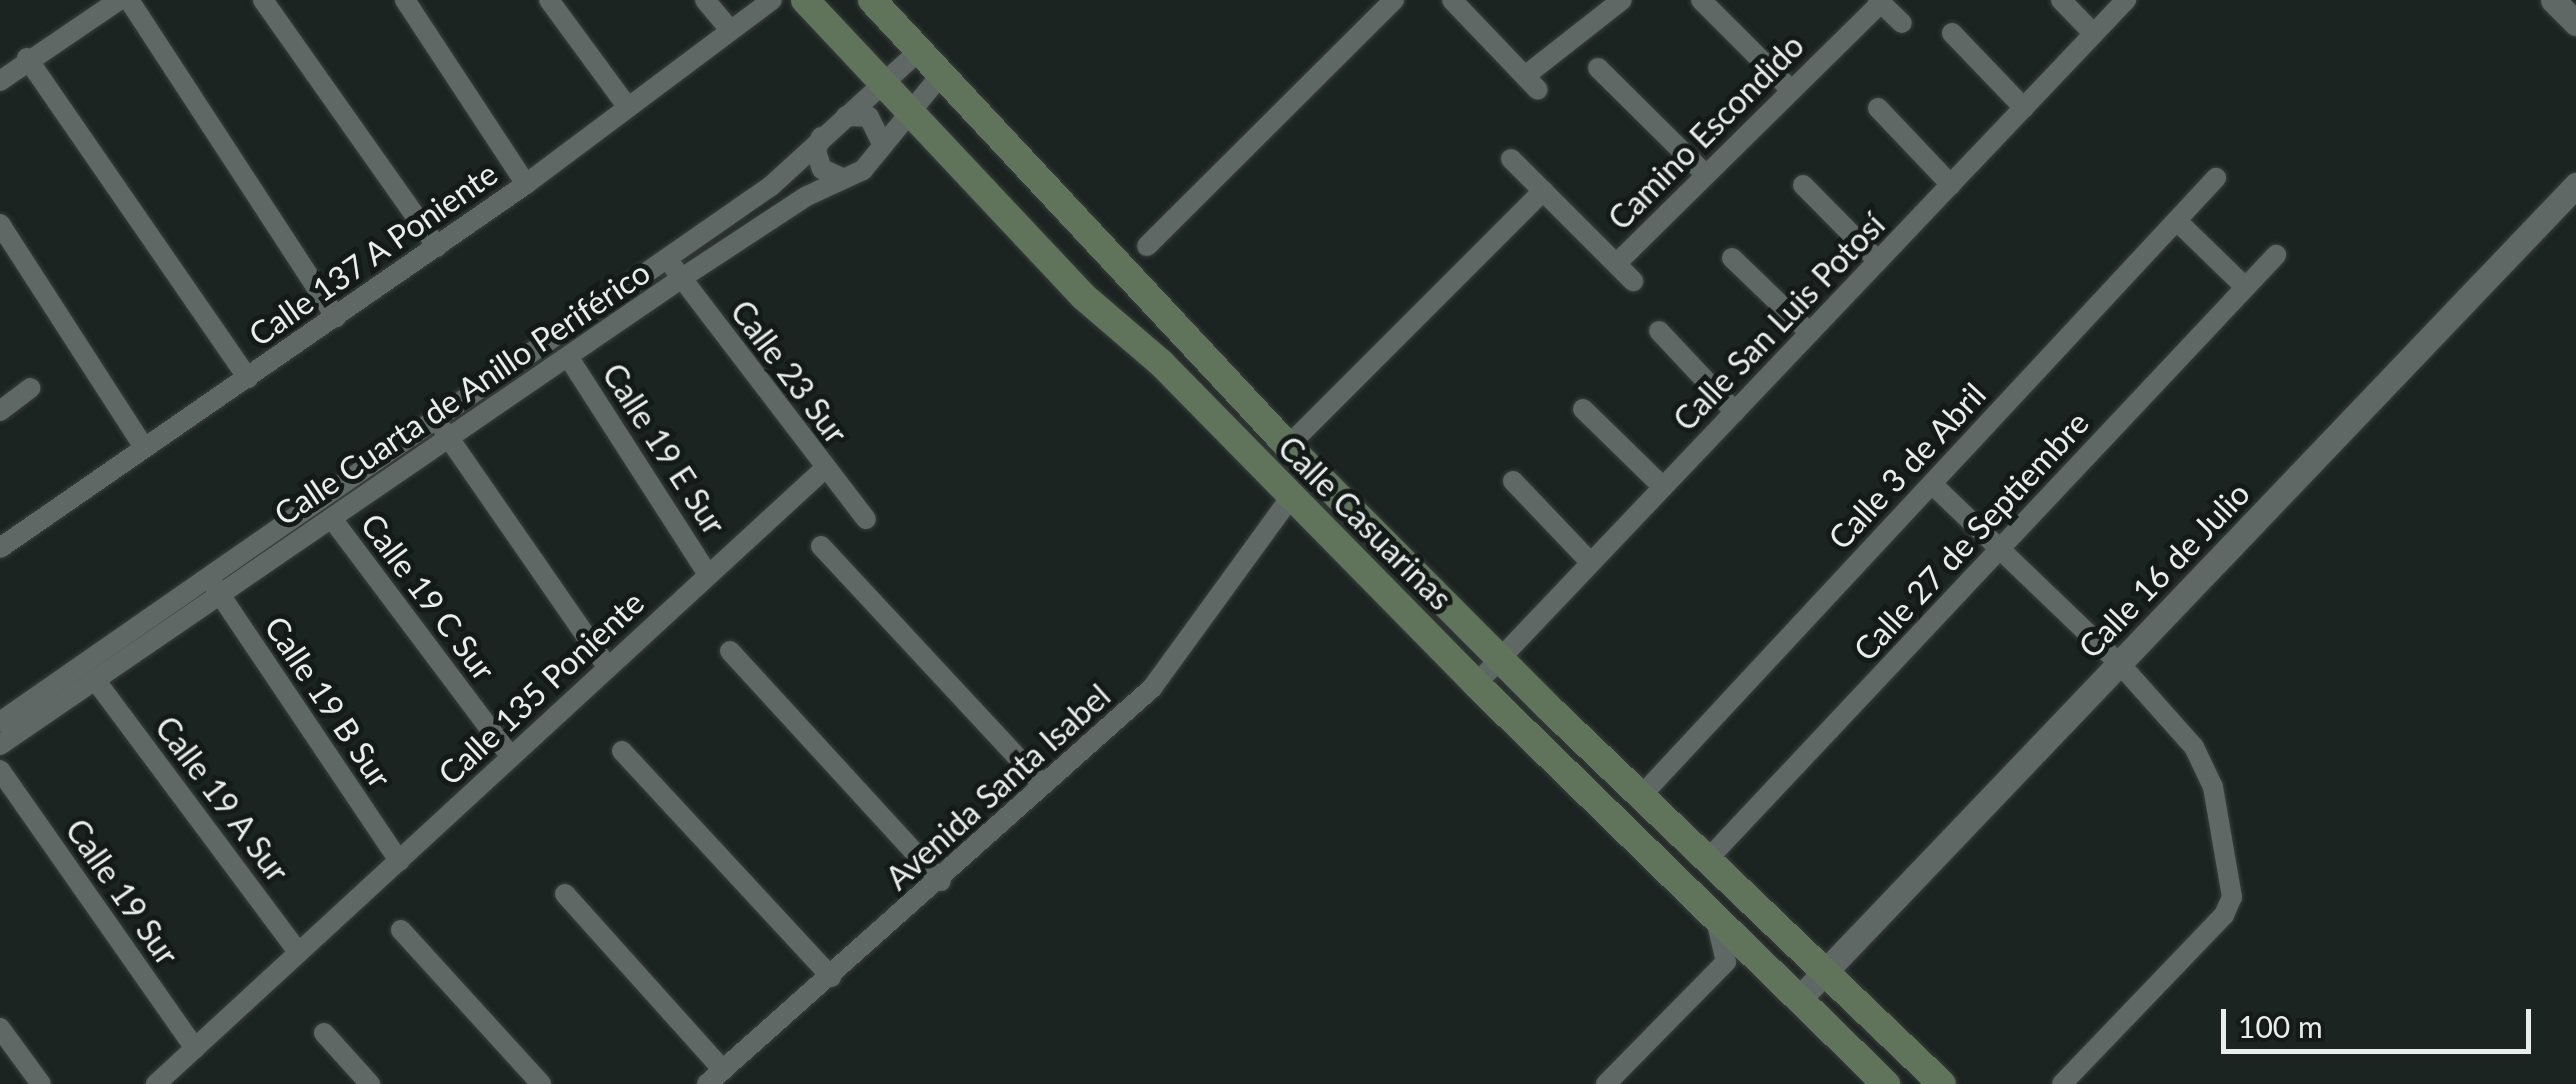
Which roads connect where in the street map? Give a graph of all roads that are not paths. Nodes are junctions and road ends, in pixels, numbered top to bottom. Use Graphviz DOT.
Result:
graph roads {
  1 [pos="119,0"];
  2 [pos="128,0"];
  3 [pos="263,0"];
  4 [pos="405,0"];
  5 [pos="549,0"];
  6 [pos="705,0"];
  7 [pos="772,0"];
  8 [pos="805,0"];
  9 [pos="872,0"];
  10 [pos="1394,0"];
  11 [pos="1452,0"];
  12 [pos="1622,0"];
  13 [pos="1701,0"];
  14 [pos="2061,0"];
  15 [pos="2126,0"];
  16 [pos="2553,0"];
  17 [pos="1880,1"];
  18 [pos="1902,23"];
  19 [pos="2576,24"];
  20 [pos="730,30"];
  21 [pos="1952,33"];
  22 [pos="2094,34"];
  23 [pos="919,52"];
  24 [pos="27,58"];
  25 [pos="1598,68"];
  26 [pos="940,76"];
  27 [pos="0,81"];
  28 [pos="883,83"];
  29 [pos="1790,90"];
  30 [pos="626,104"];
  31 [pos="1878,108"];
  32 [pos="2024,108"];
  33 [pos="909,111"];
  34 [pos="846,116"];
  35 [pos="822,137"];
  36 [pos="883,146"];
  37 [pos="1510,159"];
  38 [pos="1705,174"];
  39 [pos="2216,178"];
  40 [pos="844,179"];
  41 [pos="526,184"];
  42 [pos="1803,185"];
  43 [pos="1950,185"];
  44 [pos="2576,185"];
  45 [pos="1544,191"];
  46 [pos="2177,220"];
  47 [pos="0,224"];
  48 [pos="437,246"];
  49 [pos="1147,246"];
  50 [pos="2276,255"];
  51 [pos="667,258"];
  52 [pos="1732,258"];
  53 [pos="1878,261"];
  54 [pos="1617,263"];
  55 [pos="682,278"];
  56 [pos="1633,280"];
  57 [pos="2246,287"];
  58 [pos="336,316"];
  59 [pos="1659,332"];
  60 [pos="1810,333"];
  61 [pos="569,358"];
  62 [pos="248,378"];
  63 [pos="30,388"];
  64 [pos="1583,409"];
  65 [pos="0,411"];
  66 [pos="1734,412"];
  67 [pos="436,419"];
  68 [pos="451,441"];
  69 [pos="144,446"];
  70 [pos="1288,446"];
  71 [pos="824,469"];
  72 [pos="1513,480"];
  73 [pos="1932,484"];
  74 [pos="1663,488"];
  75 [pos="1290,498"];
  76 [pos="866,519"];
  77 [pos="334,520"];
  78 [pos="820,546"];
  79 [pos="2001,547"];
  80 [pos="0,548"];
  81 [pos="1591,563"];
  82 [pos="708,572"];
  83 [pos="213,585"];
  84 [pos="730,651"];
  85 [pos="1500,659"];
  86 [pos="2120,664"];
  87 [pos="608,668"];
  88 [pos="96,681"];
  89 [pos="1476,684"];
  90 [pos="0,722"];
  91 [pos="0,745"];
  92 [pos="622,751"];
  93 [pos="511,757"];
  94 [pos="0,770"];
  95 [pos="1043,786"];
  96 [pos="1642,795"];
  97 [pos="1709,858"];
  98 [pos="399,860"];
  99 [pos="941,882"];
  100 [pos="565,894"];
  101 [pos="1715,916"];
  102 [pos="400,930"];
  103 [pos="299,952"];
  104 [pos="1825,972"];
  105 [pos="831,977"];
  106 [pos="1798,1000"];
  107 [pos="0,1028"];
  108 [pos="324,1033"];
  109 [pos="195,1048"];
  110 [pos="715,1077"];
  111 [pos="40,1084"];
  112 [pos="156,1084"];
  113 [pos="370,1084"];
  114 [pos="541,1084"];
  115 [pos="1606,1084"];
  116 [pos="1886,1084"];
  117 [pos="1942,1084"];
  118 [pos="2062,1084"];
  1 -- 24 [label="street"];
  2 -- 58 [label="street"];
  3 -- 48 [label="street"];
  4 -- 41 [label="street"];
  5 -- 30 [label="street"];
  6 -- 20 [label="street"];
  7 -- 20 [label="street, Calle 137 A Poniente"];
  8 -- 28 [label="main road, Calle Casuarinas"];
  9 -- 23 [label="main road, Calle Casuarinas"];
  10 -- 49 [label="street"];
  11 -- 12 [label="street"];
  13 -- 29 [label="street"];
  14 -- 22 [label="street"];
  15 -- 22 [label="street, Calle San Luis Potosí"];
  16 -- 19 [label="street"];
  17 -- 18 [label="street"];
  17 -- 29 [label="street, Camino Escondido"];
  20 -- 30 [label="street, Calle 137 A Poniente"];
  21 -- 32 [label="street"];
  22 -- 32 [label="street, Calle San Luis Potosí"];
  23 -- 26 [label="main road, Calle Casuarinas"];
  23 -- 28 [label="street, Calle Cuarta de Anillo Periférico"];
  24 -- 27 [label="street"];
  24 -- 62 [label="street"];
  25 -- 38 [label="street"];
  26 -- 33 [label="street, Calle Cuarta de Anillo Periférico"];
  26 -- 70 [label="main road, Calle Casuarinas"];
  28 -- 33 [label="main road, Calle Casuarinas"];
  28 -- 34 [label="street, Calle Cuarta de Anillo Periférico"];
  29 -- 38 [label="street, Camino Escondido"];
  30 -- 41 [label="street, Calle 137 A Poniente"];
  31 -- 43 [label="street"];
  32 -- 43 [label="street, Calle San Luis Potosí"];
  33 -- 36 [label="street, Calle Cuarta de Anillo Periférico"];
  33 -- 75 [label="main road, Calle Casuarinas"];
  34 -- 35 [label="street, Calle Cuarta de Anillo Periférico"];
  34 -- 36 [label="street"];
  35 -- 40 [label="street"];
  35 -- 51 [label="street, Calle Cuarta de Anillo Periférico"];
  36 -- 40 [label="street, Calle Cuarta de Anillo Periférico"];
  37 -- 45 [label="street"];
  38 -- 54 [label="street, Camino Escondido"];
  39 -- 46 [label="street, Calle 3 de Abril"];
  40 -- 55 [label="street, Calle Cuarta de Anillo Periférico"];
  41 -- 48 [label="street, Calle 137 A Poniente"];
  42 -- 53 [label="street"];
  43 -- 53 [label="street, Calle San Luis Potosí"];
  44 -- 86 [label="street, Calle 16 de Julio"];
  45 -- 54 [label="street"];
  45 -- 70 [label="street"];
  46 -- 57 [label="street"];
  46 -- 73 [label="street, Calle 3 de Abril"];
  47 -- 69 [label="street"];
  48 -- 58 [label="street, Calle 137 A Poniente"];
  50 -- 57 [label="street, Calle 27 de Septiembre"];
  51 -- 55 [label="street, Calle 23 Sur"];
  51 -- 67 [label="street, Calle Cuarta de Anillo Periférico"];
  52 -- 60 [label="street"];
  53 -- 60 [label="street, Calle San Luis Potosí"];
  54 -- 56 [label="street"];
  55 -- 61 [label="street, Calle Cuarta de Anillo Periférico"];
  55 -- 71 [label="street, Calle 23 Sur"];
  57 -- 79 [label="street, Calle 27 de Septiembre"];
  58 -- 62 [label="street, Calle 137 A Poniente"];
  59 -- 66 [label="street"];
  60 -- 66 [label="street, Calle San Luis Potosí"];
  61 -- 68 [label="street, Calle Cuarta de Anillo Periférico"];
  61 -- 82 [label="street, Calle 19 E Sur"];
  62 -- 69 [label="street, Calle 137 A Poniente"];
  63 -- 65 [label="street"];
  64 -- 74 [label="street"];
  66 -- 74 [label="street, Calle San Luis Potosí"];
  67 -- 68 [label="street"];
  67 -- 83 [label="street, Calle Cuarta de Anillo Periférico"];
  68 -- 77 [label="street, Calle Cuarta de Anillo Periférico"];
  68 -- 87 [label="street"];
  69 -- 80 [label="street, Calle 137 A Poniente"];
  70 -- 85 [label="main road, Calle Casuarinas"];
  71 -- 76 [label="street, Calle 23 Sur"];
  71 -- 82 [label="street, Calle 135 Poniente"];
  72 -- 81 [label="street"];
  73 -- 79 [label="street"];
  73 -- 96 [label="street, Calle 3 de Abril"];
  74 -- 81 [label="street, Calle San Luis Potosí"];
  75 -- 89 [label="main road, Calle Casuarinas"];
  75 -- 95 [label="street, Avenida Santa Isabel"];
  77 -- 83 [label="street, Calle Cuarta de Anillo Periférico"];
  77 -- 93 [label="street, Calle 19 C Sur"];
  78 -- 95 [label="street"];
  79 -- 86 [label="street"];
  79 -- 97 [label="street, Calle 27 de Septiembre"];
  81 -- 85 [label="street, Calle San Luis Potosí"];
  82 -- 87 [label="street, Calle 135 Poniente"];
  83 -- 88 [label="street, Calle Cuarta de Anillo Periférico"];
  83 -- 90 [label="street, Calle Cuarta de Anillo Periférico"];
  83 -- 98 [label="street, Calle 19 B Sur"];
  84 -- 99 [label="street"];
  85 -- 89 [label="street, Calle San Luis Potosí"];
  85 -- 96 [label="main road, Calle Casuarinas"];
  86 -- 104 [label="street, Calle 16 de Julio"];
  86 -- 118 [label="street"];
  87 -- 93 [label="street, Calle 135 Poniente"];
  88 -- 91 [label="street, Calle Cuarta de Anillo Periférico"];
  88 -- 103 [label="street, Calle 19 A Sur"];
  89 -- 101 [label="main road, Calle Casuarinas"];
  92 -- 105 [label="street"];
  93 -- 98 [label="street, Calle 135 Poniente"];
  94 -- 109 [label="street, Calle 19 Sur"];
  95 -- 99 [label="street, Avenida Santa Isabel"];
  96 -- 97 [label="main road, Calle Casuarinas"];
  97 -- 104 [label="main road, Calle Casuarinas"];
  98 -- 103 [label="street, Calle 135 Poniente"];
  99 -- 105 [label="street, Avenida Santa Isabel"];
  100 -- 110 [label="street"];
  101 -- 106 [label="main road, Calle Casuarinas"];
  101 -- 115 [label="street"];
  102 -- 114 [label="street"];
  103 -- 109 [label="street, Calle 135 Poniente"];
  104 -- 106 [label="street, Calle 16 de Julio"];
  104 -- 117 [label="main road, Calle Casuarinas"];
  105 -- 110 [label="street, Avenida Santa Isabel"];
  106 -- 116 [label="main road, Calle Casuarinas"];
  107 -- 111 [label="street"];
  108 -- 113 [label="street"];
  109 -- 112 [label="street, Calle 135 Poniente"];
}
